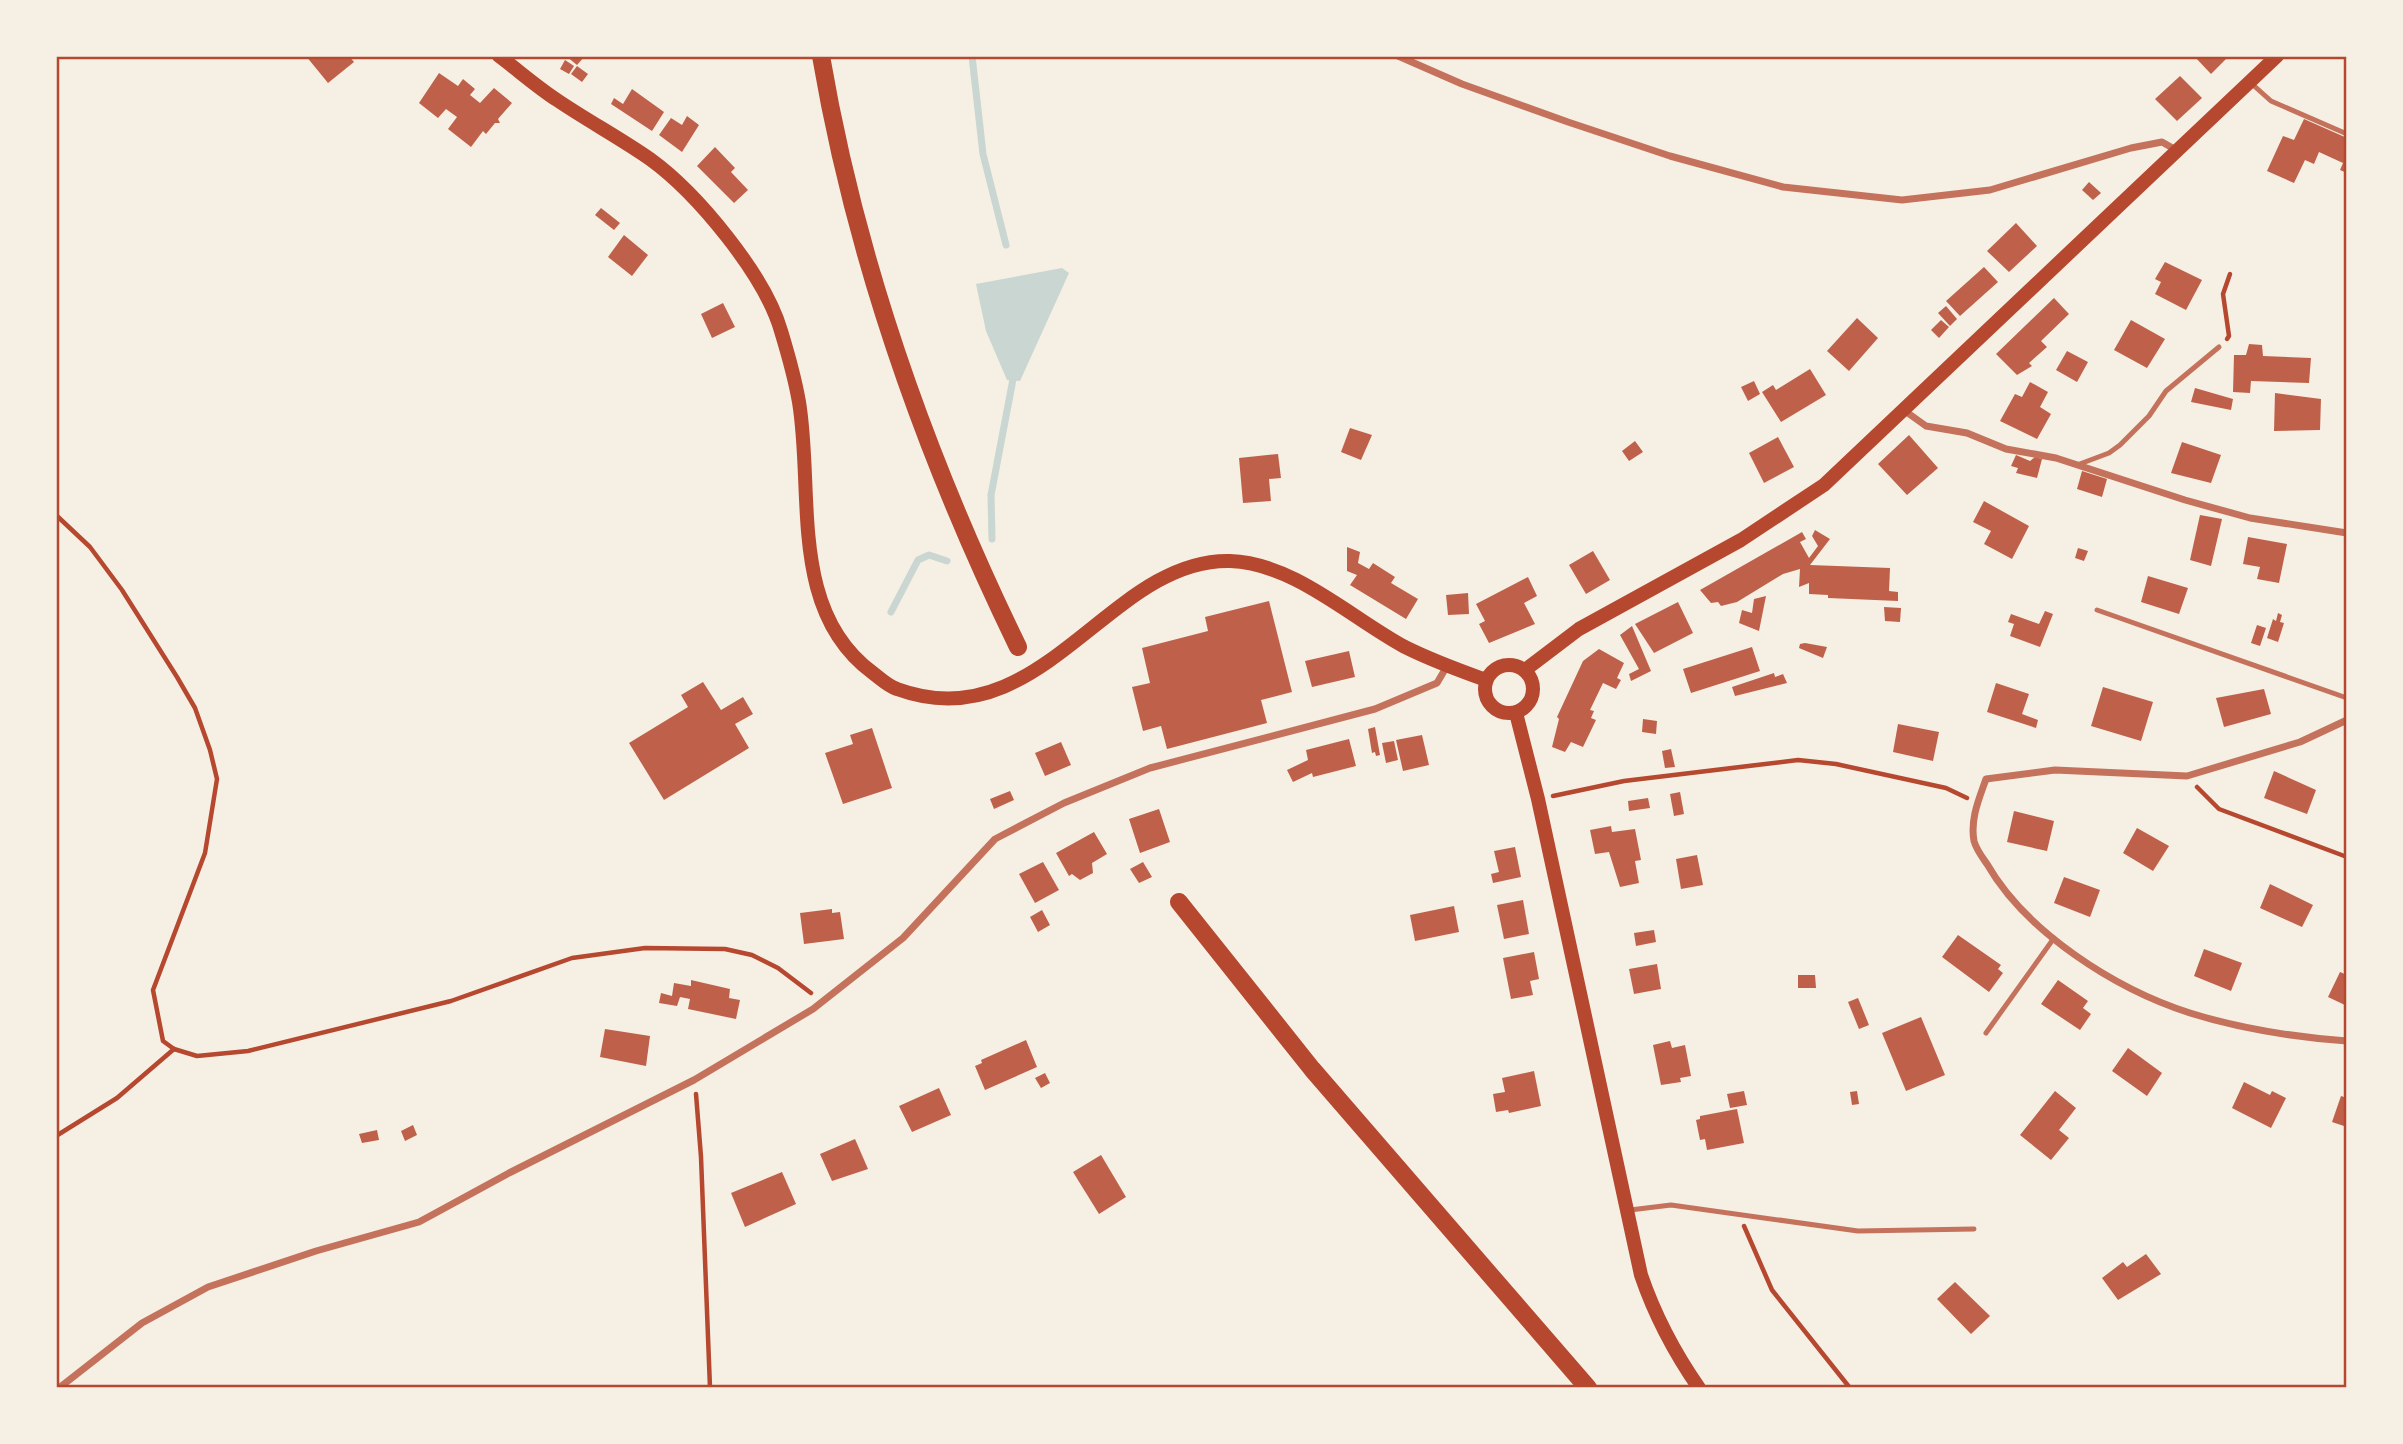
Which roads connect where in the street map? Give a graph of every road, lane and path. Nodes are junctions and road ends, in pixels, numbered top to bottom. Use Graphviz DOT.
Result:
graph roads {
  1 [pos="499,56"];
  2 [pos="821,56"];
  3 [pos="1398,56"];
  4 [pos="2277,56"];
  5 [pos="2250,82"];
  6 [pos="2347,134"];
  7 [pos="2176,150"];
  8 [pos="2230,274"];
  9 [pos="2219,347"];
  10 [pos="1905,411"];
  11 [pos="2077,465"];
  12 [pos="56,515"];
  13 [pos="2347,533"];
  14 [pos="2097,610"];
  15 [pos="1018,646"];
  16 [pos="1447,666"];
  17 [pos="1525,670"];
  18 [pos="1486,680"];
  19 [pos="2347,698"];
  20 [pos="1516,713"];
  21 [pos="2347,720"];
  22 [pos="2187,776"];
  23 [pos="1538,799"];
  24 [pos="1977,803"];
  25 [pos="2347,857"];
  26 [pos="1179,902"];
  27 [pos="2054,938"];
  28 [pos="823,1001"];
  29 [pos="1986,1033"];
  30 [pos="2347,1041"];
  31 [pos="174,1049"];
  32 [pos="694,1080"];
  33 [pos="56,1136"];
  34 [pos="1626,1210"];
  35 [pos="1739,1215"];
  36 [pos="1974,1229"];
  37 [pos="59,1388"];
  38 [pos="710,1388"];
  39 [pos="1588,1388"];
  40 [pos="1699,1388"];
  41 [pos="1850,1388"];
  1 -- 16 [label="main road"];
  2 -- 15 [label="main road"];
  3 -- 7 [label="street"];
  4 -- 5 [label="main road"];
  5 -- 6 [label="lane"];
  5 -- 7 [label="main road"];
  7 -- 10 [label="main road"];
  8 -- 9 [label="path"];
  9 -- 11 [label="lane"];
  10 -- 11 [label="street"];
  10 -- 17 [label="main road"];
  11 -- 13 [label="street"];
  12 -- 31 [label="path"];
  14 -- 19 [label="lane"];
  16 -- 18 [label="main road"];
  16 -- 28 [label="street"];
  17 -- 18 [label="main road"];
  17 -- 20 [label="main road"];
  18 -- 20 [label="main road"];
  20 -- 23 [label="main road"];
  21 -- 22 [label="street"];
  22 -- 24 [label="street"];
  22 -- 25 [label="path"];
  23 -- 24 [label="path"];
  23 -- 34 [label="main road"];
  24 -- 27 [label="street"];
  26 -- 39 [label="main road"];
  27 -- 29 [label="lane"];
  27 -- 30 [label="street"];
  28 -- 31 [label="path"];
  28 -- 32 [label="street"];
  31 -- 33 [label="path"];
  32 -- 37 [label="street"];
  32 -- 38 [label="path"];
  34 -- 35 [label="lane"];
  34 -- 40 [label="main road"];
  35 -- 36 [label="lane"];
  35 -- 41 [label="path"];
}
